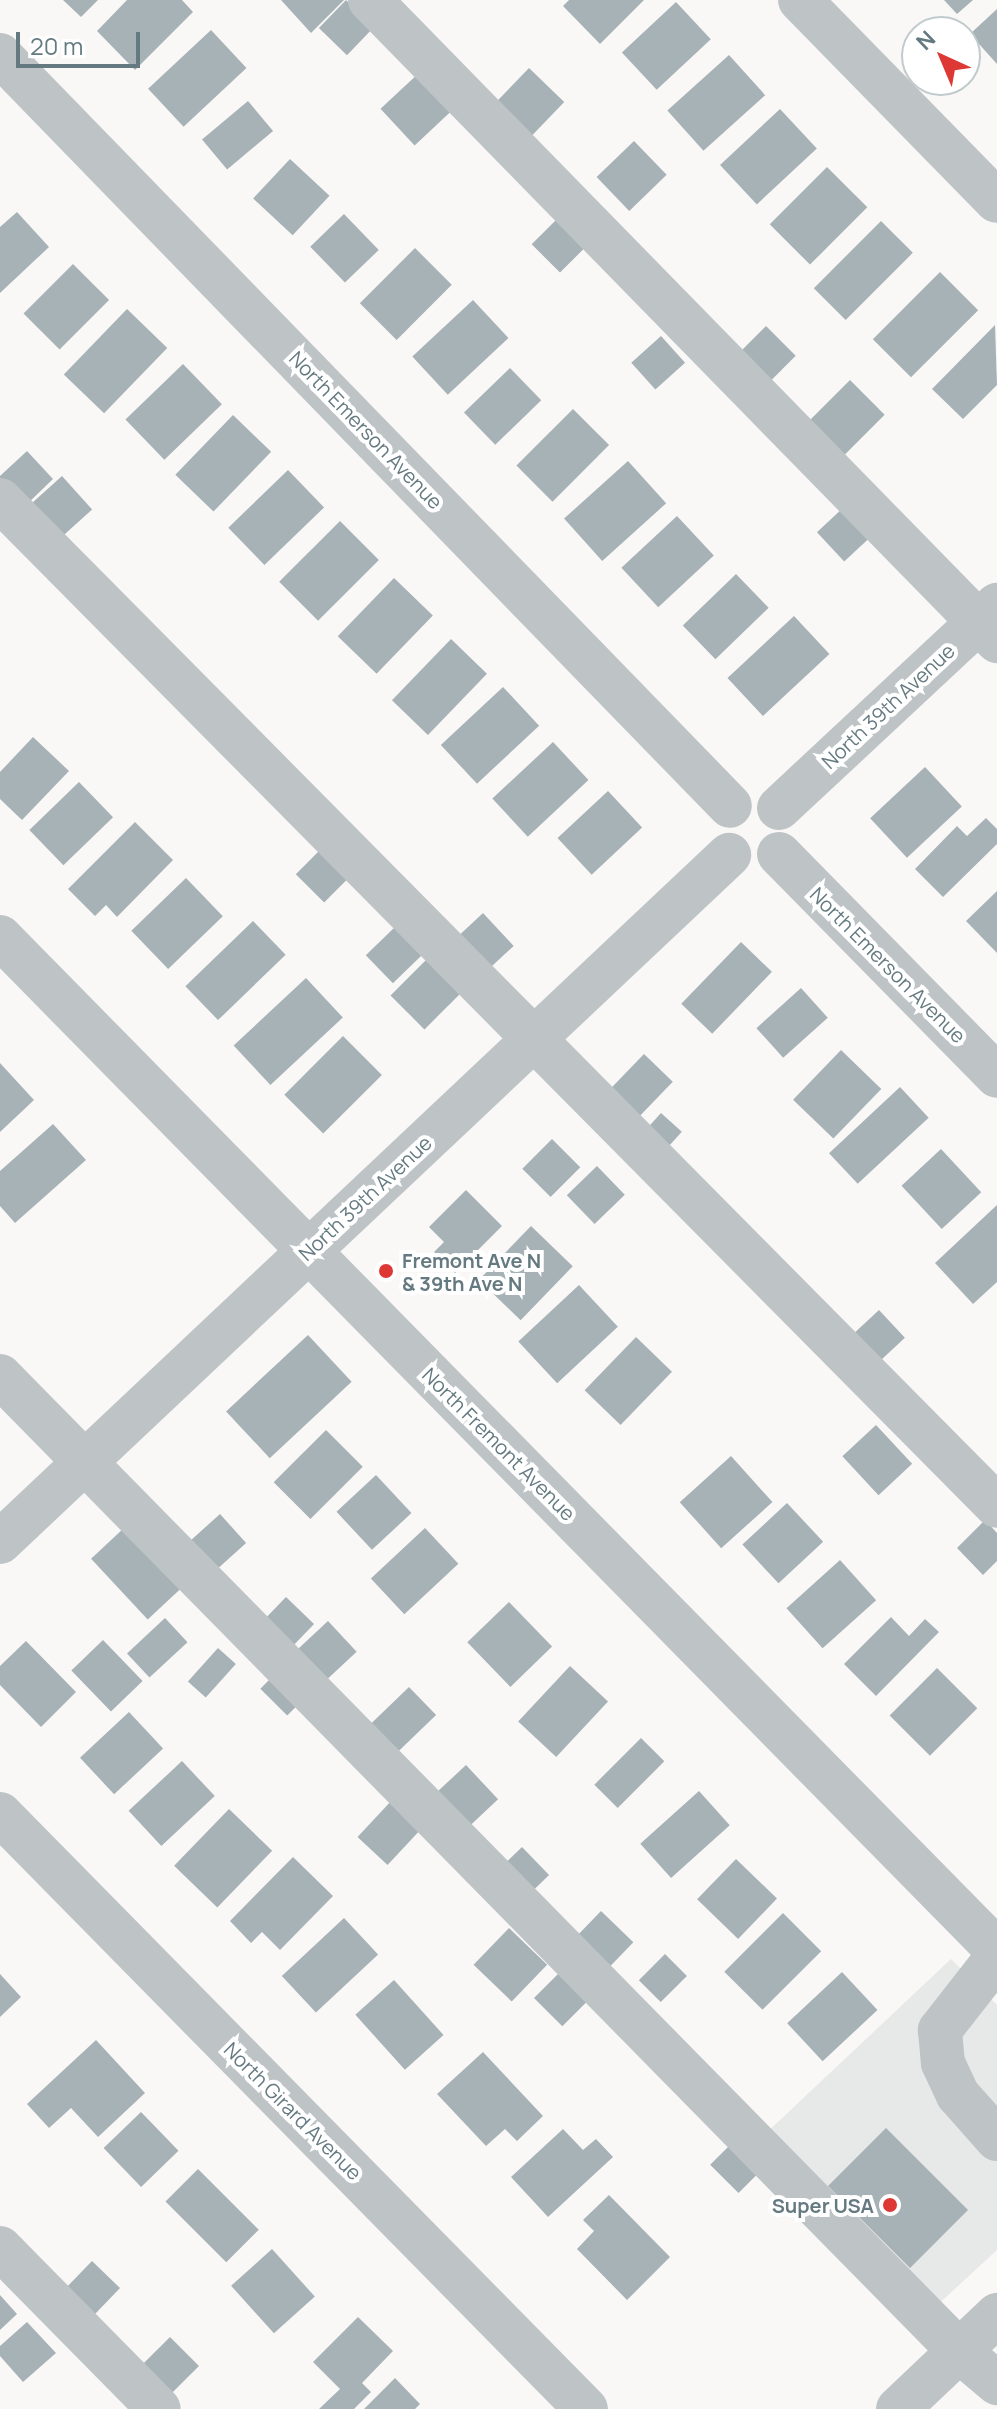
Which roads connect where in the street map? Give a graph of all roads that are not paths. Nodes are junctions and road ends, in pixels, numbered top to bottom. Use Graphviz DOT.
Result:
graph roads {
  1 [pos="370,0"];
  2 [pos="800,0"];
  3 [pos="0,55"];
  4 [pos="997,201"];
  5 [pos="0,500"];
  6 [pos="991,623"];
  7 [pos="730,806"];
  8 [pos="779,808"];
  9 [pos="779,854"];
  10 [pos="729,855"];
  11 [pos="0,937"];
  12 [pos="534,1039"];
  13 [pos="997,1076"];
  14 [pos="309,1251"];
  15 [pos="0,1376"];
  16 [pos="84,1461"];
  17 [pos="997,1506"];
  18 [pos="0,1542"];
  19 [pos="0,1814"];
  20 [pos="997,1950"];
  21 [pos="997,1957"];
  22 [pos="997,2139"];
  23 [pos="0,2248"];
  24 [pos="997,2315"];
  25 [pos="959,2351"];
  26 [pos="997,2383"];
  27 [pos="159,2409"];
  28 [pos="586,2409"];
  29 [pos="898,2409"];
  1 -- 6 [label="street"];
  2 -- 4 [label="street"];
  3 -- 7 [label="street, North Emerson Avenue"];
  5 -- 12 [label="street"];
  6 -- 8 [label="street, North 39th Avenue"];
  7 -- 8 [label="street"];
  7 -- 10 [label="street"];
  8 -- 9 [label="street"];
  9 -- 10 [label="street"];
  9 -- 13 [label="street, North Emerson Avenue"];
  10 -- 12 [label="street, North 39th Avenue"];
  11 -- 14 [label="street, North Fremont Avenue"];
  12 -- 14 [label="street, North 39th Avenue"];
  12 -- 17 [label="street"];
  14 -- 16 [label="street, North 39th Avenue"];
  14 -- 20 [label="street, North Fremont Avenue"];
  15 -- 16 [label="street"];
  16 -- 18 [label="street, North 39th Avenue"];
  16 -- 25 [label="street"];
  19 -- 28 [label="street, North Girard Avenue"];
  21 -- 22 [label="street"];
  23 -- 27 [label="street"];
  24 -- 25 [label="street"];
  25 -- 26 [label="street"];
  25 -- 29 [label="street"];
}
